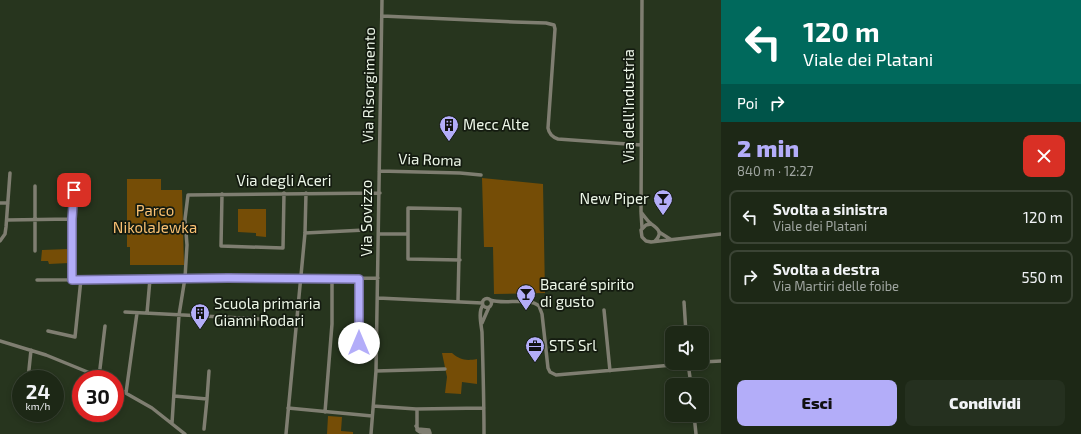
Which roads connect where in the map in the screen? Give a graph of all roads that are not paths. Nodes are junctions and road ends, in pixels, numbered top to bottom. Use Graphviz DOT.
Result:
graph roads {
  1 [pos="382,0"];
  2 [pos="642,0"];
  3 [pos="382,16"];
  4 [pos="641,145"];
  5 [pos="379,171"];
  6 [pos="10,173"];
  7 [pos="481,175"];
  8 [pos="35,186"];
  9 [pos="74,190"];
  10 [pos="284,193"];
  11 [pos="306,193"];
  12 [pos="380,193"];
  13 [pos="222,194"];
  14 [pos="0,203"];
  15 [pos="8,203"];
  16 [pos="641,212"];
  17 [pos="34,218"];
  18 [pos="72,219"];
  19 [pos="6,220"];
  20 [pos="652,224"];
  21 [pos="642,228"];
  22 [pos="365,230"];
  23 [pos="304,232"];
  24 [pos="659,232"];
  25 [pos="379,234"];
  26 [pos="408,234"];
  27 [pos="721,234"];
  28 [pos="655,240"];
  29 [pos="671,240"];
  30 [pos="0,241"];
  31 [pos="35,251"];
  32 [pos="460,260"];
  33 [pos="185,278"];
  34 [pos="300,278"];
  35 [pos="378,278"];
  36 [pos="150,279"];
  37 [pos="332,279"];
  38 [pos="359,279"];
  39 [pos="37,280"];
  40 [pos="72,280"];
  41 [pos="81,280"];
  42 [pos="378,298"];
  43 [pos="490,300"];
  44 [pos="458,301"];
  45 [pos="500,302"];
  46 [pos="684,302"];
  47 [pos="483,303"];
  48 [pos="490,306"];
  49 [pos="604,310"];
  50 [pos="126,312"];
  51 [pos="137,313"];
  52 [pos="148,313"];
  53 [pos="179,315"];
  54 [pos="297,321"];
  55 [pos="481,324"];
  56 [pos="105,326"];
  57 [pos="686,326"];
  58 [pos="48,331"];
  59 [pos="0,341"];
  60 [pos="377,342"];
  61 [pos="31,350"];
  62 [pos="721,361"];
  63 [pos="709,362"];
  64 [pos="665,365"];
  65 [pos="445,369"];
  66 [pos="29,370"];
  67 [pos="81,370"];
  68 [pos="101,370"];
  69 [pos="376,370"];
  70 [pos="210,371"];
  71 [pos="610,371"];
  72 [pos="126,393"];
  73 [pos="174,396"];
  74 [pos="207,399"];
  75 [pos="373,406"];
  76 [pos="288,408"];
  77 [pos="484,408"];
  78 [pos="417,409"];
  79 [pos="325,412"];
  80 [pos="372,416"];
  81 [pos="695,422"];
  82 [pos="172,423"];
  83 [pos="416,426"];
  84 [pos="204,429"];
  85 [pos="185,434"];
  86 [pos="286,434"];
  87 [pos="371,434"];
  88 [pos="484,434"];
  89 [pos="696,434"];
  1 -- 3 [label="street, Via Risorgimento"];
  2 -- 4 [label="street, Via dell'Industria"];
  3 -- 4 [label="street"];
  3 -- 5 [label="street, Via Risorgimento"];
  4 -- 16 [label="street, Via dell'Industria"];
  5 -- 7 [label="street, Via Roma"];
  5 -- 12 [label="street, Via Sovizzo"];
  6 -- 15 [label="street"];
  8 -- 17 [label="street"];
  9 -- 18 [label="street"];
  10 -- 11 [label="street, Via degli Aceri"];
  10 -- 13 [label="street, Via degli Aceri"];
  10 -- 13 [label="street"];
  11 -- 12 [label="street, Via degli Aceri"];
  11 -- 23 [label="street"];
  12 -- 25 [label="street, Via Sovizzo"];
  13 -- 33 [label="street, Via degli Aceri"];
  14 -- 15 [label="street"];
  15 -- 19 [label="street"];
  16 -- 20 [label="street"];
  16 -- 21 [label="street, Via dell'Industria"];
  17 -- 18 [label="street"];
  17 -- 19 [label="street"];
  17 -- 31 [label="street"];
  18 -- 40 [label="street"];
  19 -- 30 [label="street"];
  20 -- 21 [label="street"];
  20 -- 24 [label="street"];
  21 -- 28 [label="street"];
  22 -- 23 [label="street"];
  23 -- 34 [label="street"];
  24 -- 28 [label="street"];
  24 -- 29 [label="street"];
  25 -- 26 [label="street"];
  25 -- 35 [label="street, Via Sovizzo"];
  26 -- 32 [label="street"];
  26 -- 32 [label="street"];
  27 -- 29 [label="street"];
  28 -- 29 [label="street"];
  32 -- 44 [label="street"];
  33 -- 34 [label="street"];
  33 -- 36 [label="street"];
  33 -- 53 [label="street"];
  34 -- 37 [label="street"];
  34 -- 54 [label="street"];
  35 -- 38 [label="street"];
  35 -- 42 [label="street, Via Sovizzo"];
  36 -- 41 [label="street"];
  36 -- 52 [label="street"];
  37 -- 38 [label="street"];
  37 -- 79 [label="street"];
  38 -- 60 [label="street"];
  39 -- 40 [label="street"];
  40 -- 41 [label="street"];
  41 -- 58 [label="street"];
  42 -- 44 [label="street"];
  42 -- 60 [label="street, Via Sovizzo"];
  43 -- 45 [label="street"];
  43 -- 47 [label="street"];
  43 -- 48 [label="street"];
  44 -- 47 [label="street"];
  45 -- 48 [label="street"];
  45 -- 71 [label="street"];
  46 -- 57 [label="street"];
  47 -- 48 [label="street"];
  47 -- 55 [label="street"];
  48 -- 55 [label="street"];
  49 -- 71 [label="street"];
  50 -- 51 [label="street"];
  51 -- 52 [label="street"];
  51 -- 72 [label="street"];
  52 -- 53 [label="street"];
  53 -- 54 [label="street"];
  53 -- 73 [label="street"];
  54 -- 76 [label="street"];
  55 -- 77 [label="street"];
  56 -- 68 [label="street"];
  59 -- 61 [label="street"];
  60 -- 69 [label="street, Via Sovizzo"];
  61 -- 66 [label="street"];
  61 -- 67 [label="street"];
  62 -- 63 [label="street"];
  64 -- 71 [label="street"];
  65 -- 69 [label="street"];
  69 -- 75 [label="street, Via Sovizzo"];
  70 -- 74 [label="street"];
  72 -- 82 [label="street"];
  73 -- 74 [label="street"];
  73 -- 82 [label="street"];
  74 -- 84 [label="street"];
  75 -- 78 [label="street"];
  75 -- 80 [label="street, Via Sovizzo"];
  76 -- 79 [label="street"];
  76 -- 86 [label="street"];
  77 -- 78 [label="street"];
  77 -- 88 [label="street"];
  78 -- 83 [label="street"];
  79 -- 80 [label="street"];
  80 -- 87 [label="street, Via Sovizzo"];
  81 -- 89 [label="street"];
  82 -- 85 [label="street"];
}
